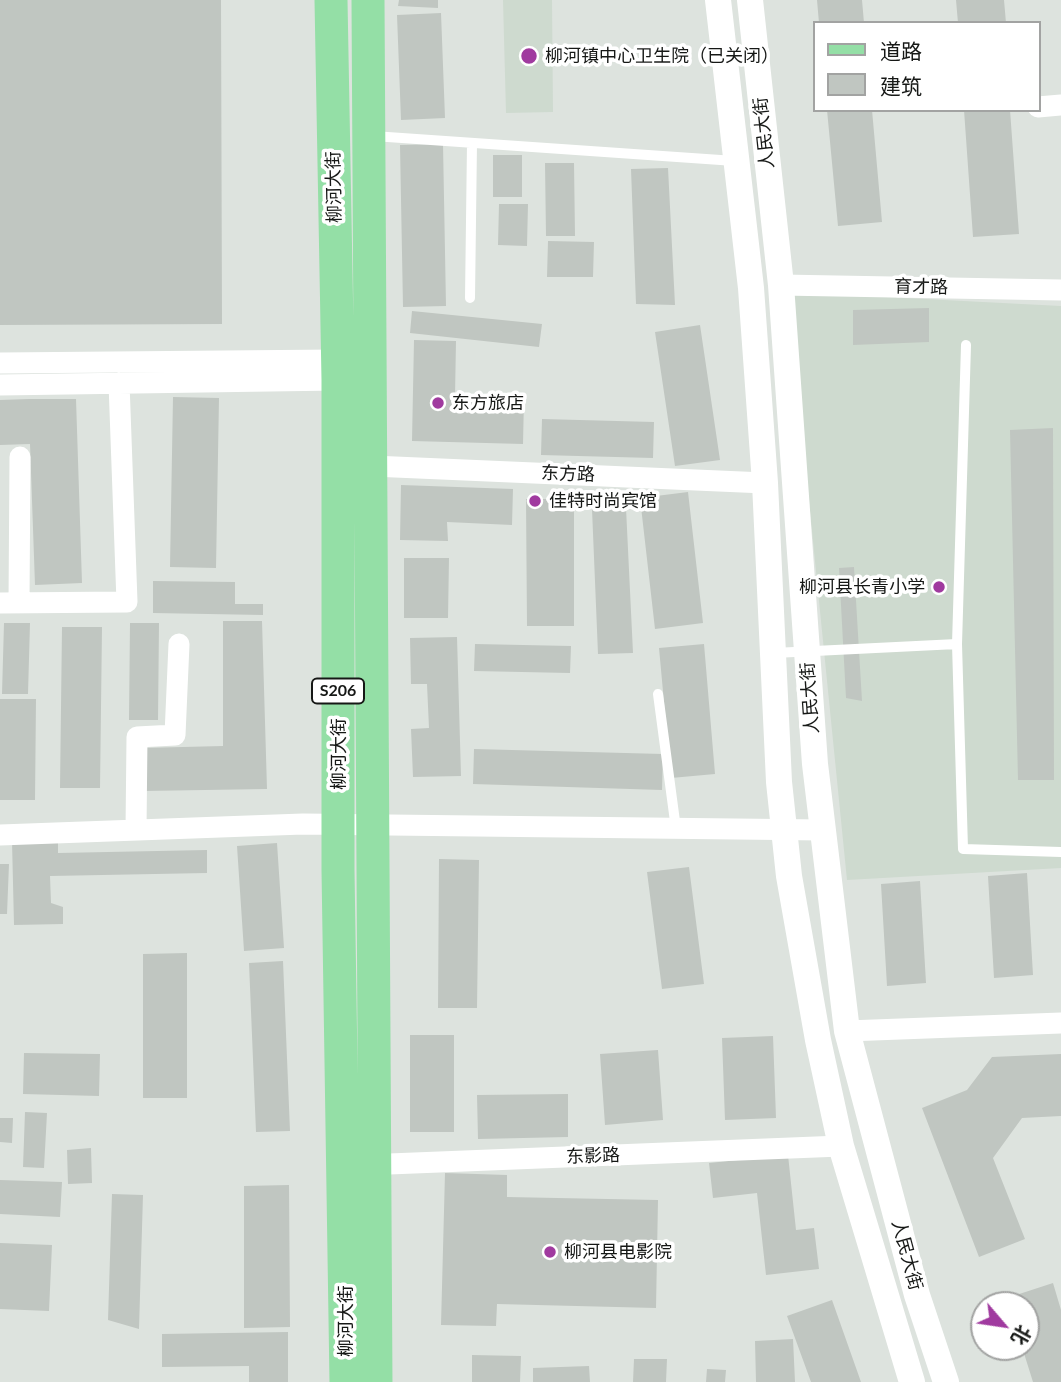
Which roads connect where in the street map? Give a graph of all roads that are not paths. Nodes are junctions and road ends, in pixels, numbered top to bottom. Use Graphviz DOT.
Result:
graph roads {
  1 [pos="331,0"];
  2 [pos="368,0"];
  3 [pos="718,0"];
  4 [pos="750,0"];
  5 [pos="1061,105"];
  6 [pos="1040,107"];
  7 [pos="370,136"];
  8 [pos="472,143"];
  9 [pos="735,162"];
  10 [pos="781,285"];
  11 [pos="1061,290"];
  12 [pos="470,298"];
  13 [pos="966,345"];
  14 [pos="0,363"];
  15 [pos="337,370"];
  16 [pos="119,383"];
  17 [pos="0,385"];
  18 [pos="20,457"];
  19 [pos="372,466"];
  20 [pos="765,483"];
  21 [pos="10,603"];
  22 [pos="178,644"];
  23 [pos="957,644"];
  24 [pos="807,652"];
  25 [pos="772,653"];
  26 [pos="658,694"];
  27 [pos="374,825"];
  28 [pos="339,827"];
  29 [pos="676,829"];
  30 [pos="136,830"];
  31 [pos="822,830"];
  32 [pos="785,831"];
  33 [pos="0,835"];
  34 [pos="1061,852"];
  35 [pos="1061,1023"];
  36 [pos="847,1031"];
  37 [pos="841,1146"];
  38 [pos="361,1165"];
  39 [pos="346,1382"];
  40 [pos="376,1382"];
  41 [pos="912,1382"];
  42 [pos="946,1382"];
  1 -- 15 [label="main road, 柳河大街 / S206"];
  2 -- 7 [label="main road, 柳河大街 / S206"];
  3 -- 9 [label="street, 人民大街"];
  4 -- 10 [label="street, 人民大街"];
  5 -- 6 [label="street"];
  7 -- 8 [label="lane"];
  7 -- 19 [label="main road, 柳河大街 / S206"];
  8 -- 9 [label="lane"];
  8 -- 12 [label="lane"];
  9 -- 20 [label="street, 人民大街"];
  10 -- 11 [label="street, 育才路"];
  10 -- 24 [label="street, 人民大街"];
  13 -- 23 [label="lane"];
  14 -- 15 [label="street"];
  15 -- 16 [label="street"];
  15 -- 28 [label="main road, 柳河大街 / S206"];
  16 -- 17 [label="street"];
  16 -- 21 [label="street"];
  18 -- 21 [label="street"];
  19 -- 20 [label="street, 东方路"];
  19 -- 27 [label="main road, 柳河大街 / S206"];
  20 -- 25 [label="street, 人民大街"];
  22 -- 30 [label="street"];
  23 -- 24 [label="lane"];
  23 -- 34 [label="lane"];
  24 -- 25 [label="lane"];
  24 -- 31 [label="street, 人民大街"];
  25 -- 32 [label="street, 人民大街"];
  26 -- 29 [label="lane"];
  27 -- 28 [label="street"];
  27 -- 29 [label="street"];
  27 -- 38 [label="main road, 柳河大街 / S206"];
  28 -- 30 [label="street"];
  28 -- 38 [label="main road, 柳河大街 / S206"];
  29 -- 32 [label="street"];
  30 -- 33 [label="street"];
  31 -- 32 [label="street"];
  31 -- 36 [label="street, 人民大街"];
  32 -- 37 [label="street, 人民大街"];
  35 -- 36 [label="street"];
  36 -- 42 [label="street, 人民大街"];
  37 -- 38 [label="street, 东影路"];
  37 -- 41 [label="street, 人民大街"];
  38 -- 39 [label="main road, 柳河大街 / S206"];
  38 -- 40 [label="main road, 柳河大街 / S206"];
}
